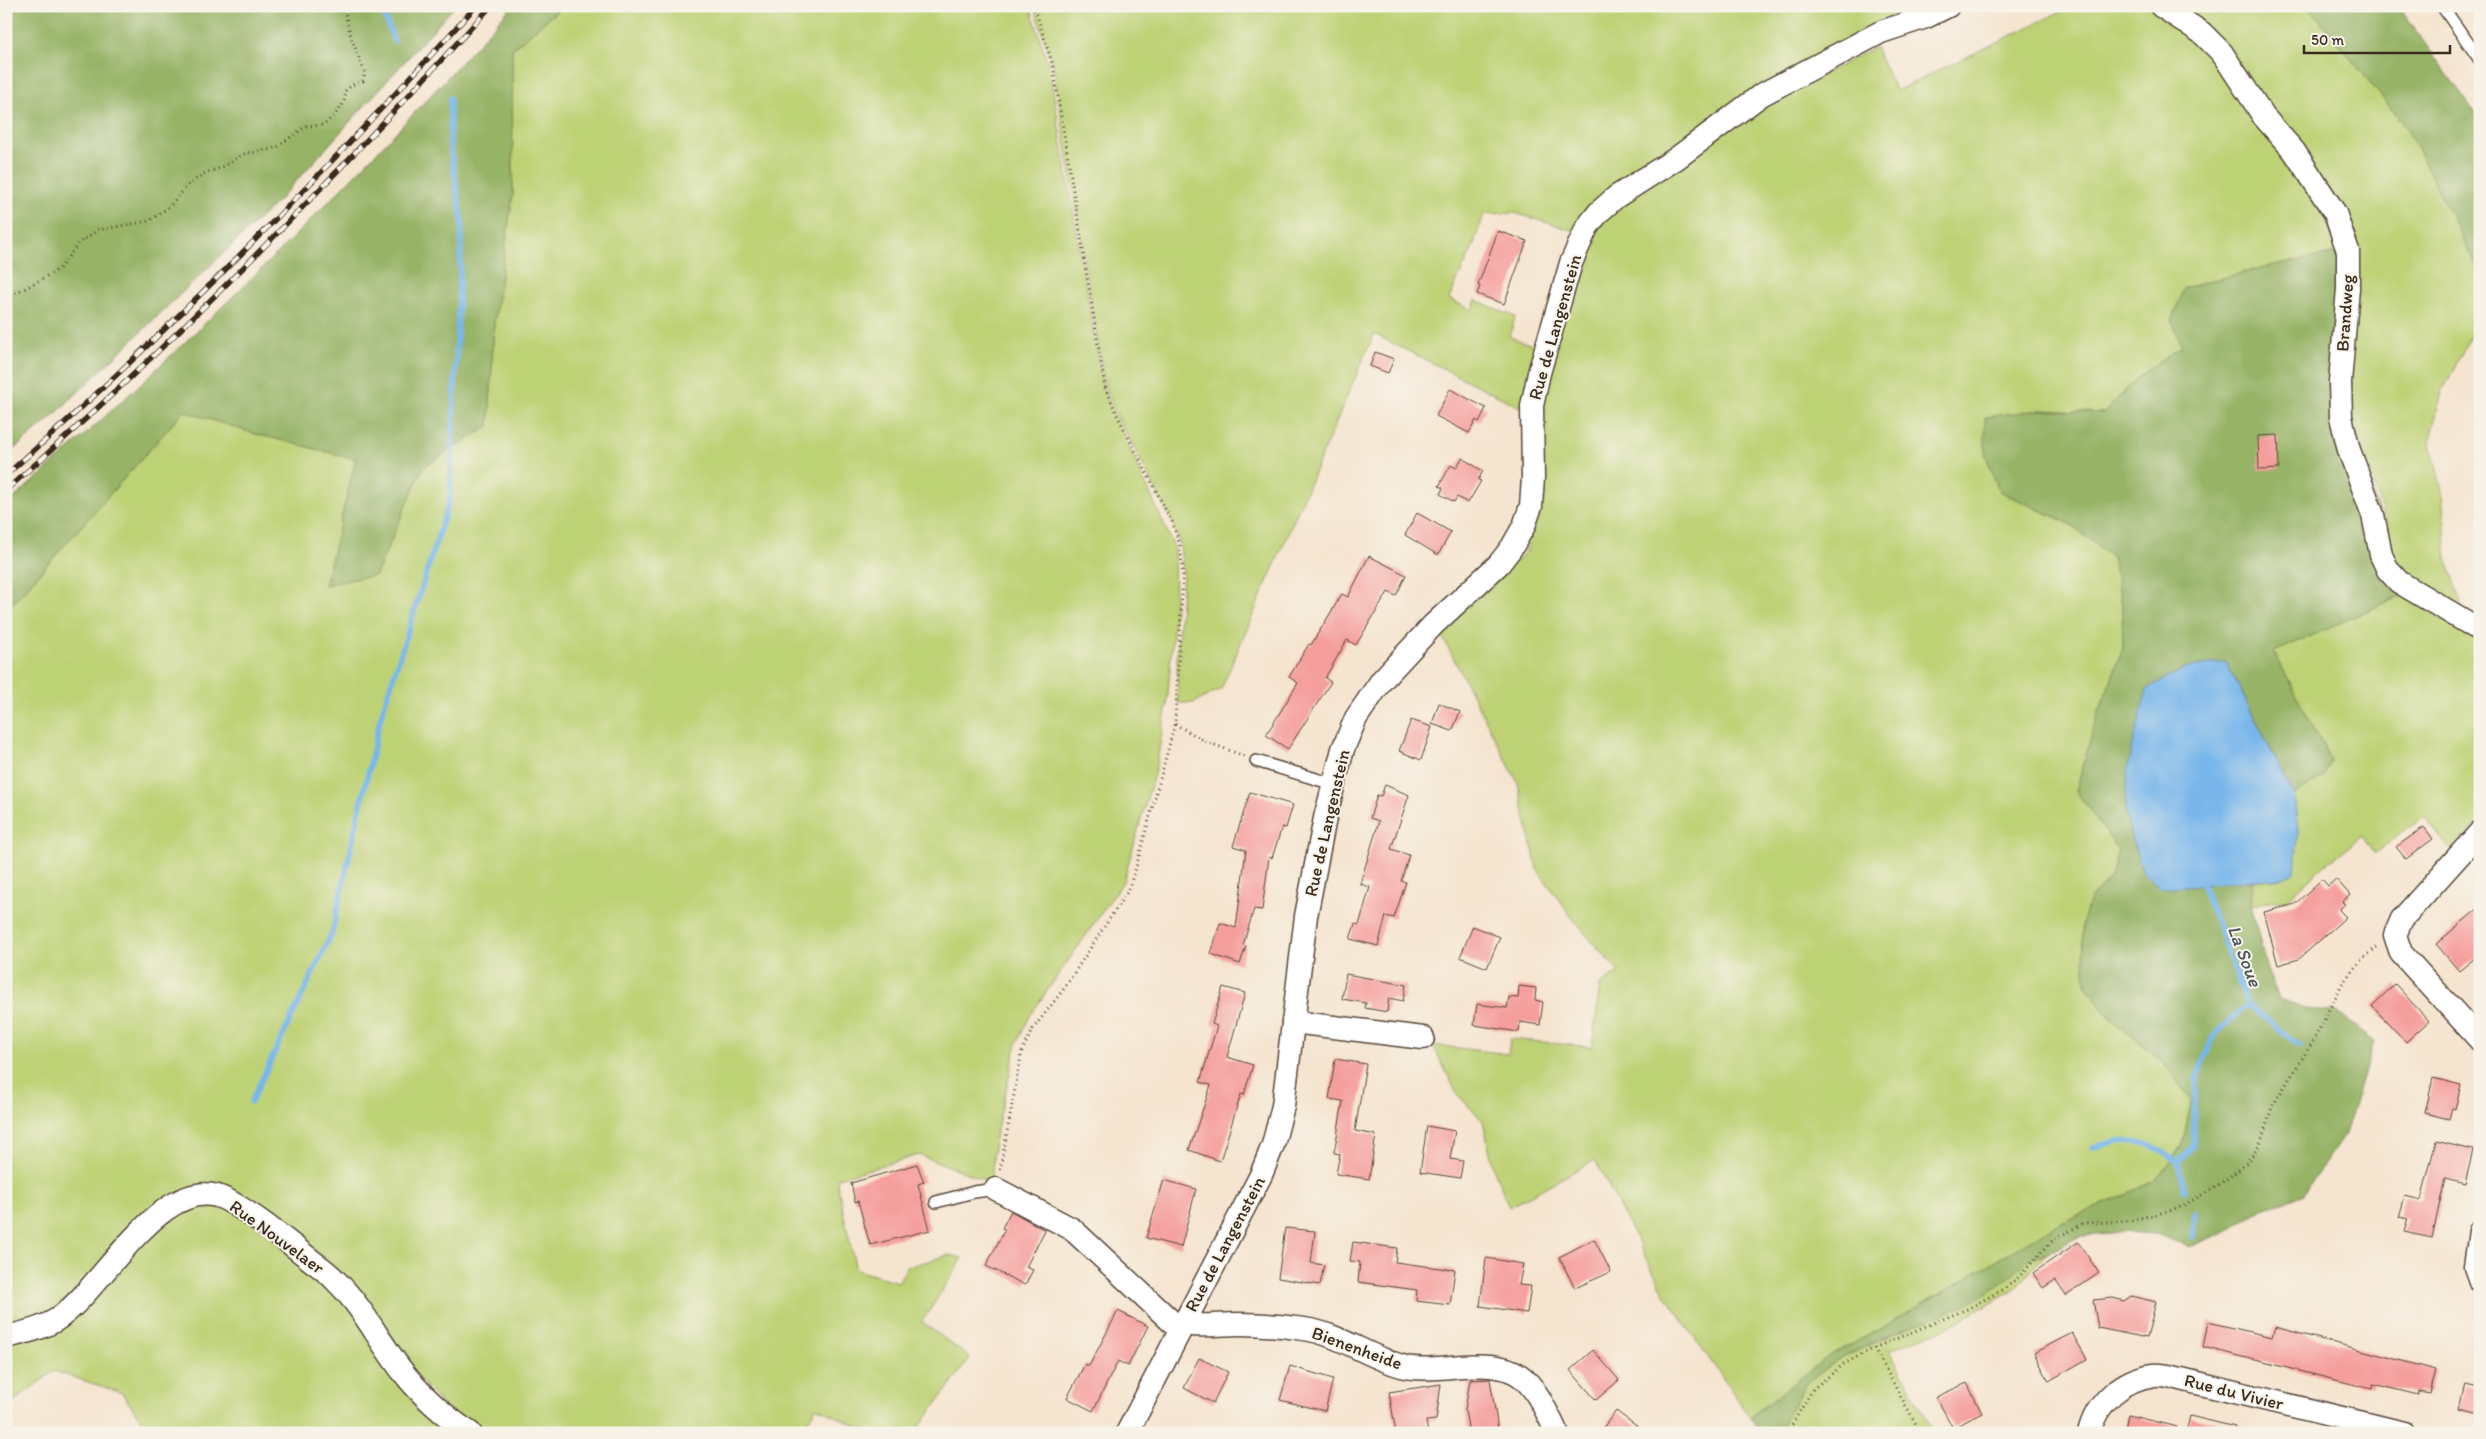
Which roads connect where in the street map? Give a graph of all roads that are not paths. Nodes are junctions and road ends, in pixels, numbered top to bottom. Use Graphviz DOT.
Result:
graph roads {
  1 [pos="1948,6"];
  2 [pos="2161,6"];
  3 [pos="2442,6"];
  4 [pos="2480,60"];
  5 [pos="2480,630"];
  6 [pos="1256,761"];
  7 [pos="1333,784"];
  8 [pos="2480,832"];
  9 [pos="1293,1022"];
  10 [pos="1423,1038"];
  11 [pos="2480,1040"];
  12 [pos="996,1189"];
  13 [pos="936,1202"];
  14 [pos="2480,1231"];
  15 [pos="2480,1281"];
  16 [pos="1182,1325"];
  17 [pos="6,1337"];
  18 [pos="470,1433"];
  19 [pos="1127,1433"];
  20 [pos="1557,1433"];
  21 [pos="2089,1433"];
  22 [pos="2404,1433"];
  1 -- 7 [label="street, Rue de Langenstein"];
  2 -- 5 [label="street, Brandweg"];
  3 -- 4 [label="lane"];
  6 -- 7 [label="lane"];
  7 -- 9 [label="street, Rue de Langenstein"];
  8 -- 11 [label="street"];
  9 -- 10 [label="street"];
  9 -- 16 [label="street, Rue de Langenstein"];
  12 -- 13 [label="lane"];
  12 -- 16 [label="street, Rue de Langenstein"];
  14 -- 15 [label="street"];
  16 -- 19 [label="street"];
  16 -- 20 [label="street, Bienenheide"];
  17 -- 18 [label="street, Rue Nouvelaer"];
  21 -- 22 [label="street, Rue du Vivier"];
}
